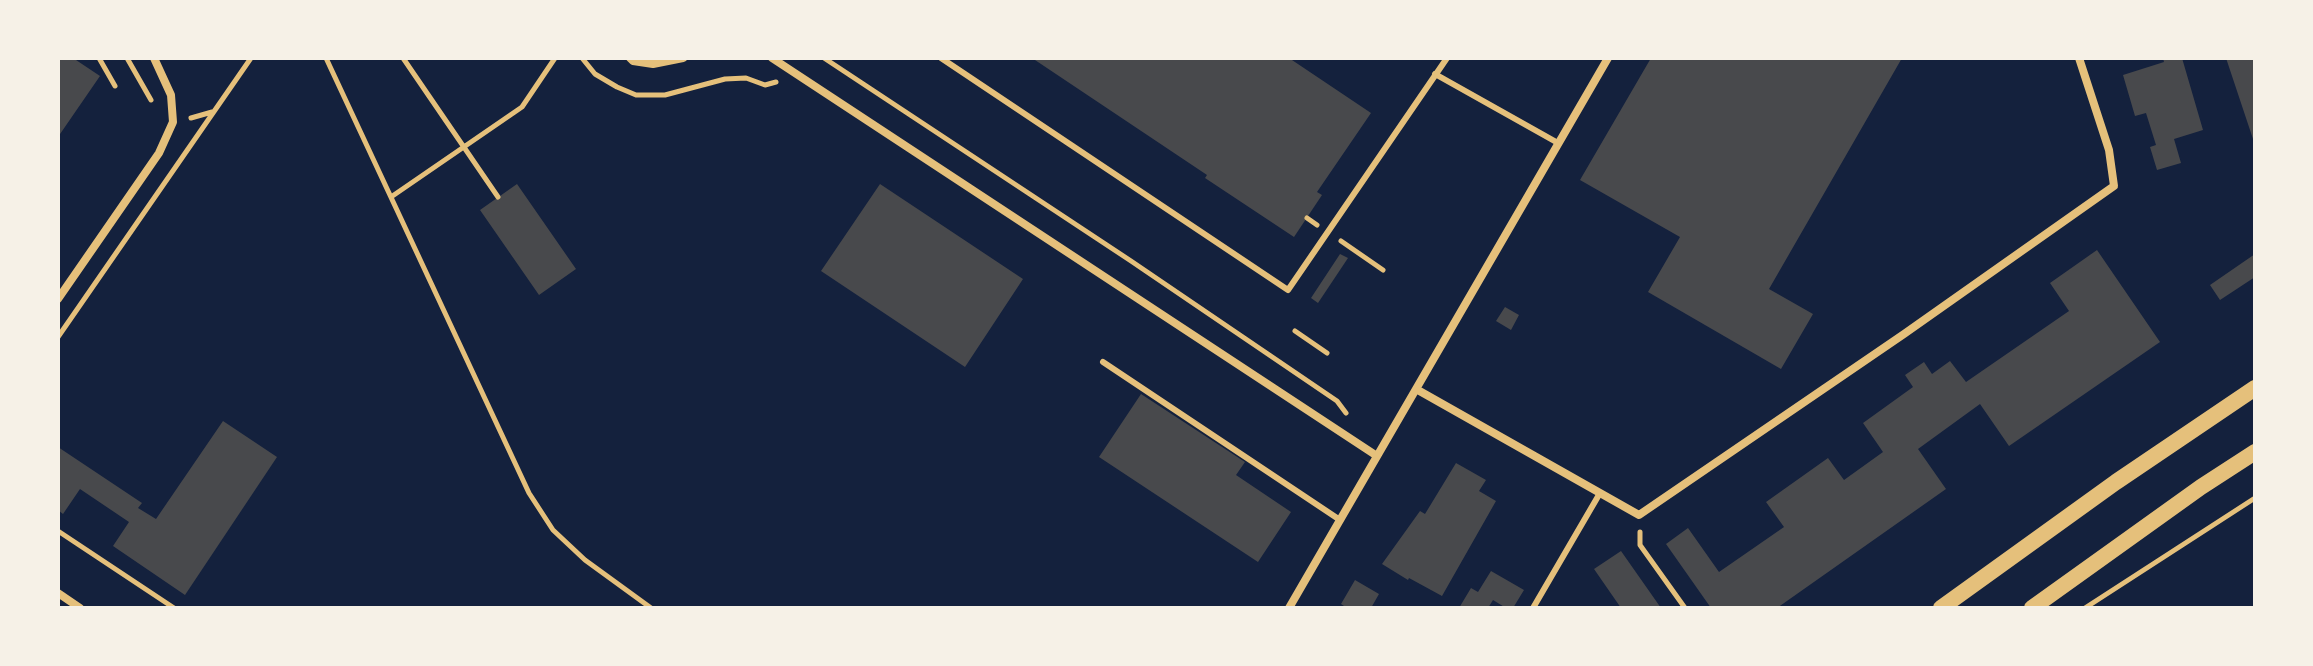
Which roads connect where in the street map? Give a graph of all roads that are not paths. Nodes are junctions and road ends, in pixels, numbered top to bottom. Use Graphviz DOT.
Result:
graph roads {
  1 [pos="154,58"];
  2 [pos="630,58"];
  3 [pos="683,58"];
  4 [pos="772,58"];
  5 [pos="941,58"];
  6 [pos="1447,58"];
  7 [pos="1608,58"];
  8 [pos="2079,58"];
  9 [pos="1435,74"];
  10 [pos="1558,143"];
  11 [pos="58,299"];
  12 [pos="1103,362"];
  13 [pos="2255,388"];
  14 [pos="1416,389"];
  15 [pos="2255,452"];
  16 [pos="1377,456"];
  17 [pos="1600,493"];
  18 [pos="1340,520"];
  19 [pos="58,593"];
  20 [pos="80,608"];
  21 [pos="1289,608"];
  22 [pos="1533,608"];
  23 [pos="1941,608"];
  24 [pos="2032,608"];
  1 -- 11 [label="street"];
  2 -- 3 [label="street"];
  4 -- 16 [label="street"];
  5 -- 9 [label="lane"];
  6 -- 9 [label="lane"];
  7 -- 10 [label="street"];
  8 -- 17 [label="street"];
  9 -- 10 [label="lane"];
  10 -- 14 [label="street"];
  12 -- 18 [label="lane"];
  13 -- 23 [label="main road"];
  14 -- 16 [label="street"];
  14 -- 17 [label="street"];
  15 -- 24 [label="main road"];
  16 -- 18 [label="street"];
  17 -- 22 [label="lane"];
  18 -- 21 [label="street"];
  19 -- 20 [label="street"];
}
